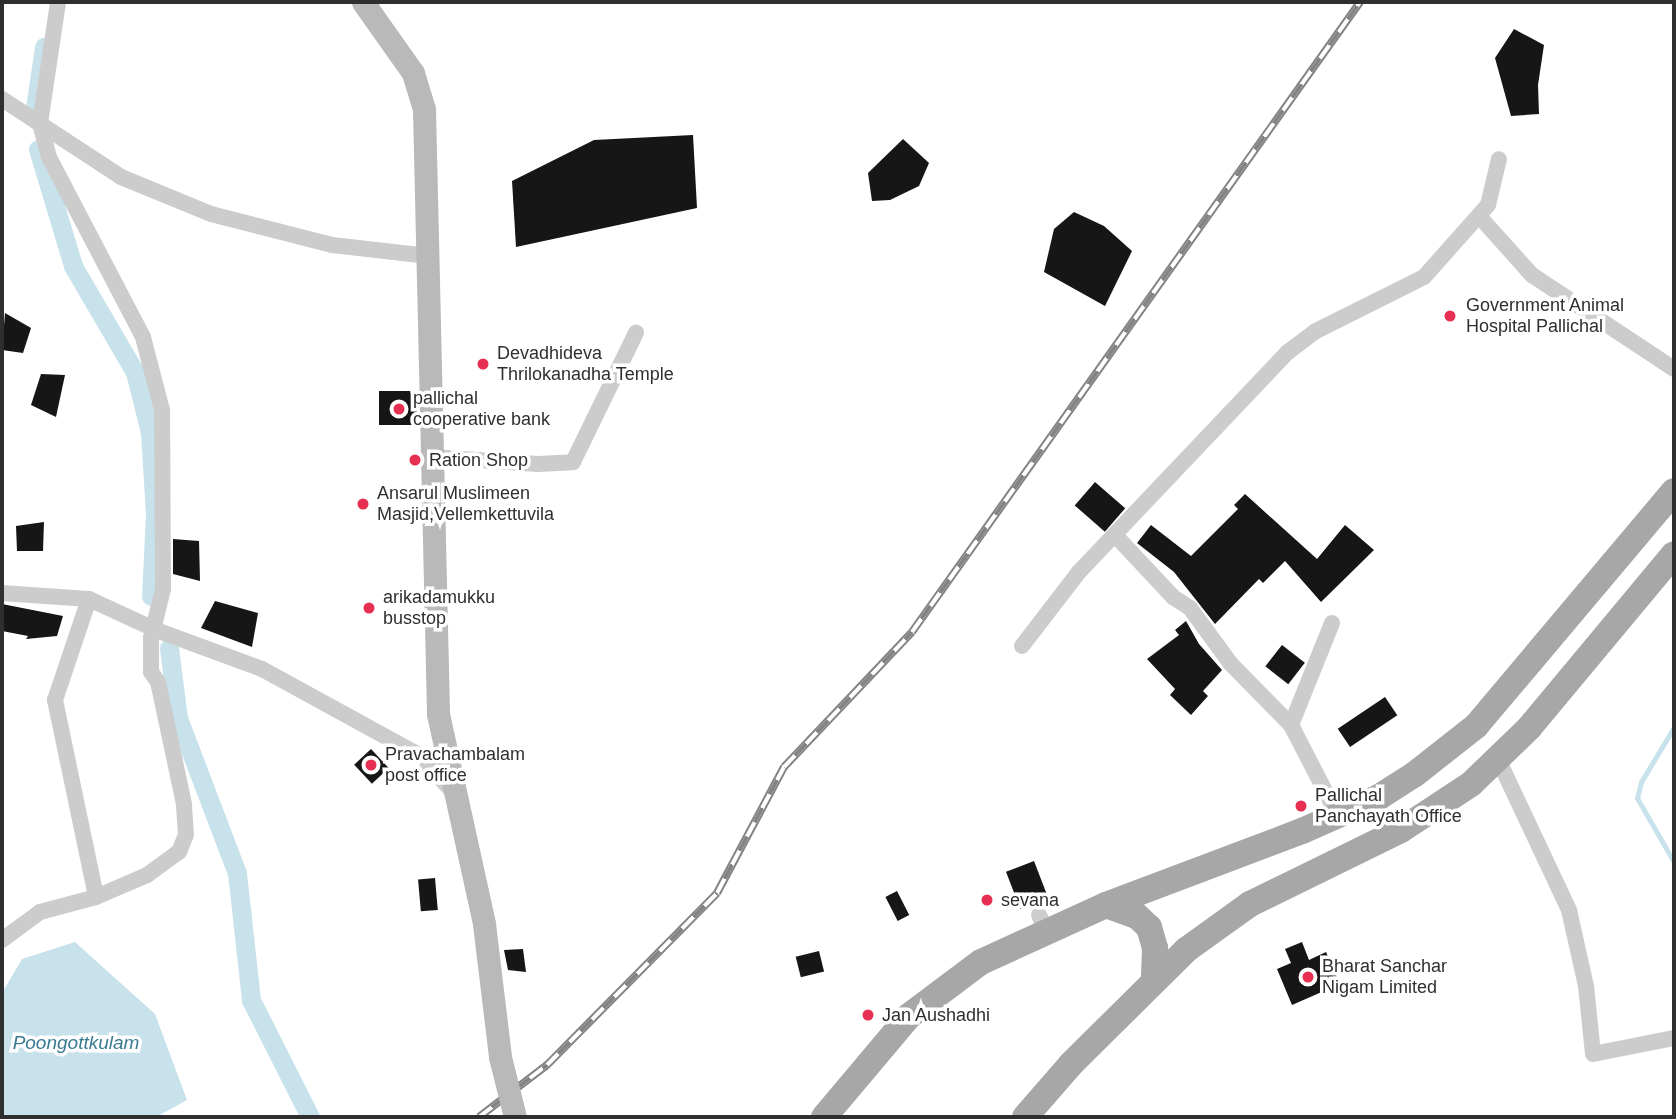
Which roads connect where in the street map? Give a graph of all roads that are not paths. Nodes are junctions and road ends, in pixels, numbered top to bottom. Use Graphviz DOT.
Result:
graph roads {
  1 [pos="58,2"];
  2 [pos="363,2"];
  3 [pos="2,99"];
  4 [pos="40,123"];
  5 [pos="1499,159"];
  6 [pos="1479,216"];
  7 [pos="428,256"];
  8 [pos="636,333"];
  9 [pos="1674,369"];
  10 [pos="431,457"];
  11 [pos="1674,491"];
  12 [pos="1115,535"];
  13 [pos="1674,554"];
  14 [pos="2,593"];
  15 [pos="89,599"];
  16 [pos="1332,623"];
  17 [pos="156,630"];
  18 [pos="1022,646"];
  19 [pos="1291,724"];
  20 [pos="1498,759"];
  21 [pos="455,794"];
  22 [pos="1338,814"];
  23 [pos="96,897"];
  24 [pos="1106,905"];
  25 [pos="2,940"];
  26 [pos="1154,979"];
  27 [pos="1674,1038"];
  28 [pos="514,1117"];
  29 [pos="824,1117"];
  30 [pos="1025,1117"];
  1 -- 4 [label="street"];
  2 -- 7 [label="street"];
  3 -- 4 [label="street"];
  4 -- 7 [label="street"];
  4 -- 17 [label="street"];
  5 -- 6 [label="street"];
  6 -- 9 [label="street"];
  6 -- 12 [label="street"];
  7 -- 10 [label="street"];
  8 -- 10 [label="street"];
  10 -- 21 [label="street"];
  11 -- 22 [label="main road"];
  12 -- 18 [label="street"];
  12 -- 19 [label="street"];
  13 -- 20 [label="main road"];
  14 -- 15 [label="street"];
  15 -- 17 [label="street"];
  15 -- 23 [label="street"];
  16 -- 19 [label="street"];
  17 -- 21 [label="street"];
  17 -- 23 [label="street"];
  19 -- 22 [label="street"];
  20 -- 26 [label="main road"];
  20 -- 27 [label="street"];
  21 -- 28 [label="street, bridge"];
  22 -- 24 [label="main road"];
  23 -- 25 [label="street"];
  24 -- 26 [label="main road"];
  24 -- 29 [label="main road"];
  26 -- 30 [label="main road"];
}
